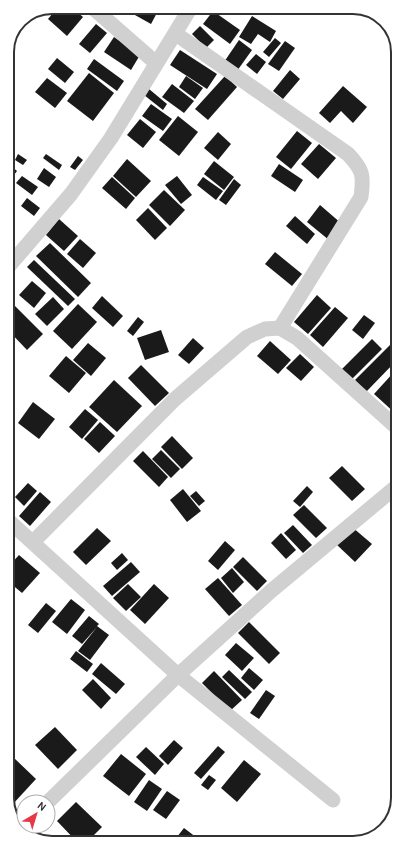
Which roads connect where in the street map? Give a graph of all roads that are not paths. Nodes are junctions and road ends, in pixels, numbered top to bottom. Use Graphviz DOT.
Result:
graph roads {
  1 [pos="100,14"];
  2 [pos="187,14"];
  3 [pos="176,34"];
  4 [pos="156,63"];
  5 [pos="14,260"];
  6 [pos="280,328"];
  7 [pos="391,423"];
  8 [pos="391,491"];
  9 [pos="14,525"];
  10 [pos="33,542"];
  11 [pos="178,675"];
  12 [pos="56,794"];
  13 [pos="333,800"];
  1 -- 4 [label="street"];
  2 -- 3 [label="street"];
  3 -- 4 [label="street"];
  3 -- 6 [label="street"];
  4 -- 5 [label="street"];
  6 -- 7 [label="street"];
  6 -- 10 [label="street"];
  8 -- 11 [label="street"];
  9 -- 10 [label="street"];
  10 -- 11 [label="street"];
  11 -- 12 [label="street"];
  11 -- 13 [label="street"];
}
